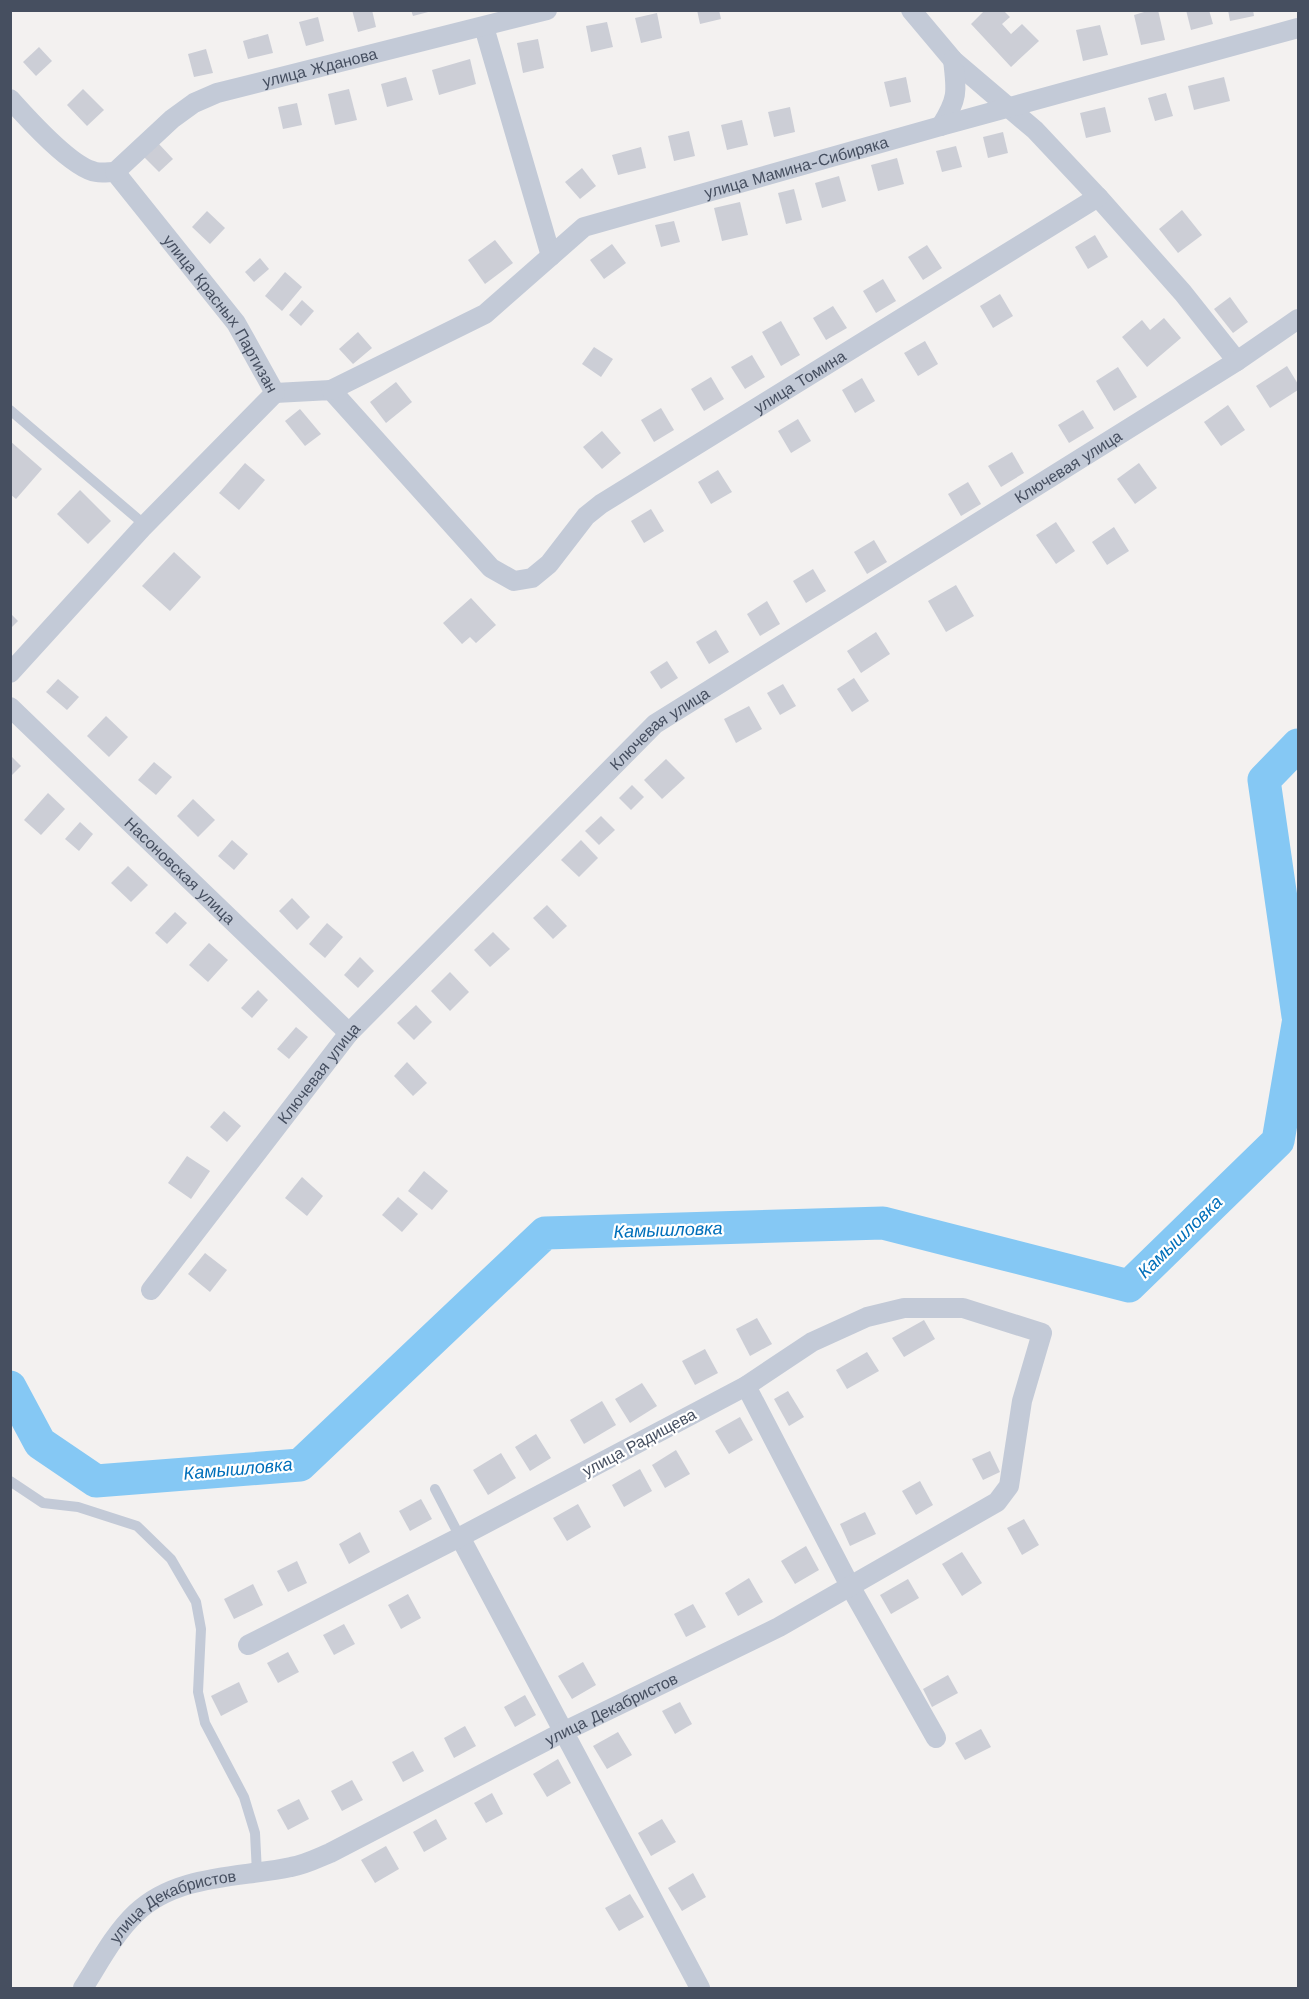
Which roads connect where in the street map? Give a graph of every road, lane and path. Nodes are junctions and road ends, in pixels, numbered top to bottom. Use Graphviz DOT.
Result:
graph roads {
  1 [pos="547,10"];
  2 [pos="911,10"];
  3 [pos="484,27"];
  4 [pos="1299,28"];
  5 [pos="953,60"];
  6 [pos="10,99"];
  7 [pos="1010,109"];
  8 [pos="940,126"];
  9 [pos="116,172"];
  10 [pos="1098,197"];
  11 [pos="551,256"];
  12 [pos="1299,319"];
  13 [pos="1238,361"];
  14 [pos="331,390"];
  15 [pos="275,393"];
  16 [pos="10,410"];
  17 [pos="145,525"];
  18 [pos="10,673"];
  19 [pos="10,707"];
  20 [pos="349,1033"];
  21 [pos="151,1290"];
  22 [pos="1042,1333"];
  23 [pos="746,1386"];
  24 [pos="10,1481"];
  25 [pos="435,1490"];
  26 [pos="460,1537"];
  27 [pos="850,1586"];
  28 [pos="248,1645"];
  29 [pos="565,1731"];
  30 [pos="936,1738"];
  31 [pos="258,1873"];
  32 [pos="83,1989"];
  33 [pos="700,1989"];
  1 -- 3 [label="street, улица Жданова"];
  2 -- 5 [label="street"];
  3 -- 9 [label="street, улица Жданова"];
  3 -- 11 [label="street"];
  4 -- 7 [label="street, улица Мамина-Сибиряка"];
  5 -- 7 [label="street"];
  5 -- 8 [label="street"];
  6 -- 9 [label="street"];
  7 -- 8 [label="street, улица Мамина-Сибиряка"];
  7 -- 10 [label="street"];
  8 -- 11 [label="street, улица Мамина-Сибиряка"];
  9 -- 15 [label="street, улица Красных Партизан"];
  10 -- 13 [label="street"];
  10 -- 14 [label="street, улица Томина"];
  11 -- 14 [label="street, улица Мамина-Сибиряка"];
  12 -- 13 [label="street, Ключевая улица"];
  13 -- 20 [label="street, Ключевая улица"];
  14 -- 15 [label="street, улица Красных Партизан"];
  15 -- 17 [label="street"];
  16 -- 17 [label="lane"];
  17 -- 18 [label="street"];
  19 -- 20 [label="street, Насоновская улица"];
  20 -- 21 [label="street, Ключевая улица"];
  22 -- 23 [label="street, улица Радищева"];
  22 -- 27 [label="street, улица Декабристов"];
  23 -- 26 [label="street, улица Радищева"];
  23 -- 27 [label="street"];
  24 -- 31 [label="lane"];
  25 -- 26 [label="lane"];
  26 -- 28 [label="street, улица Радищева"];
  26 -- 29 [label="street"];
  27 -- 29 [label="street, улица Декабристов"];
  27 -- 30 [label="street"];
  29 -- 31 [label="street, улица Декабристов"];
  29 -- 33 [label="street"];
  31 -- 32 [label="street, улица Декабристов"];
}
